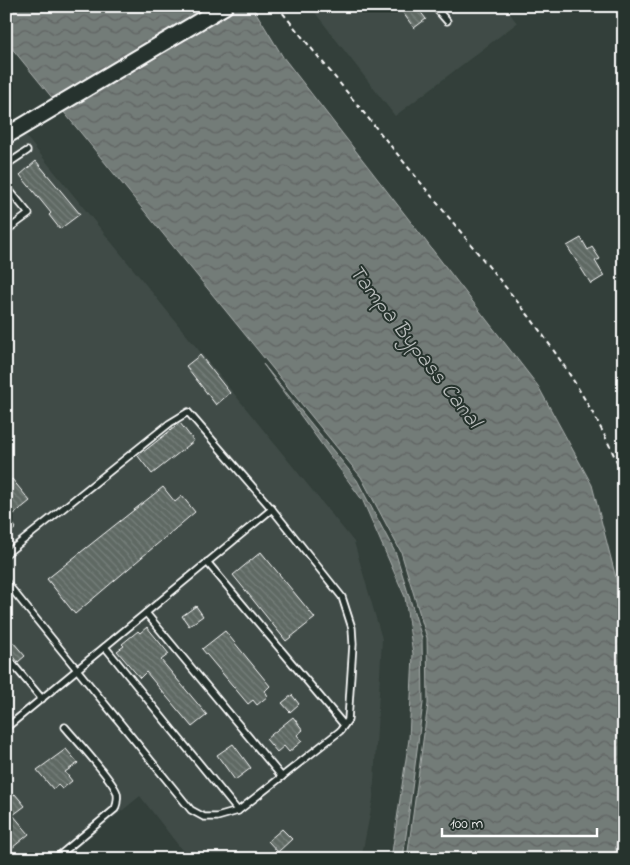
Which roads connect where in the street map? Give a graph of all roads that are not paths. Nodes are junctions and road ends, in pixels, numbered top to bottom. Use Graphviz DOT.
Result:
graph roads {
  1 [pos="224,6"];
  2 [pos="434,6"];
  3 [pos="447,21"];
  4 [pos="6,136"];
  5 [pos="27,152"];
  6 [pos="6,165"];
  7 [pos="6,186"];
  8 [pos="6,223"];
  9 [pos="272,509"];
  10 [pos="6,554"];
  11 [pos="207,562"];
  12 [pos="6,582"];
  13 [pos="146,613"];
  14 [pos="104,647"];
  15 [pos="6,656"];
  16 [pos="9,664"];
  17 [pos="77,670"];
  18 [pos="42,699"];
  19 [pos="344,725"];
  20 [pos="65,727"];
  21 [pos="6,728"];
  22 [pos="282,777"];
  23 [pos="238,811"];
  24 [pos="55,859"];
  1 -- 4 [label="main road"];
  2 -- 3 [label="lane"];
  5 -- 6 [label="lane"];
  7 -- 8 [label="lane"];
  9 -- 10 [label="lane"];
  9 -- 11 [label="lane"];
  9 -- 19 [label="lane"];
  11 -- 13 [label="lane"];
  11 -- 19 [label="lane"];
  12 -- 17 [label="lane"];
  13 -- 14 [label="lane"];
  13 -- 22 [label="lane"];
  14 -- 17 [label="lane"];
  14 -- 23 [label="lane"];
  15 -- 16 [label="lane"];
  16 -- 18 [label="lane"];
  17 -- 18 [label="lane"];
  17 -- 23 [label="lane"];
  18 -- 21 [label="lane"];
  19 -- 22 [label="lane"];
  20 -- 24 [label="lane"];
  22 -- 23 [label="lane"];
}
